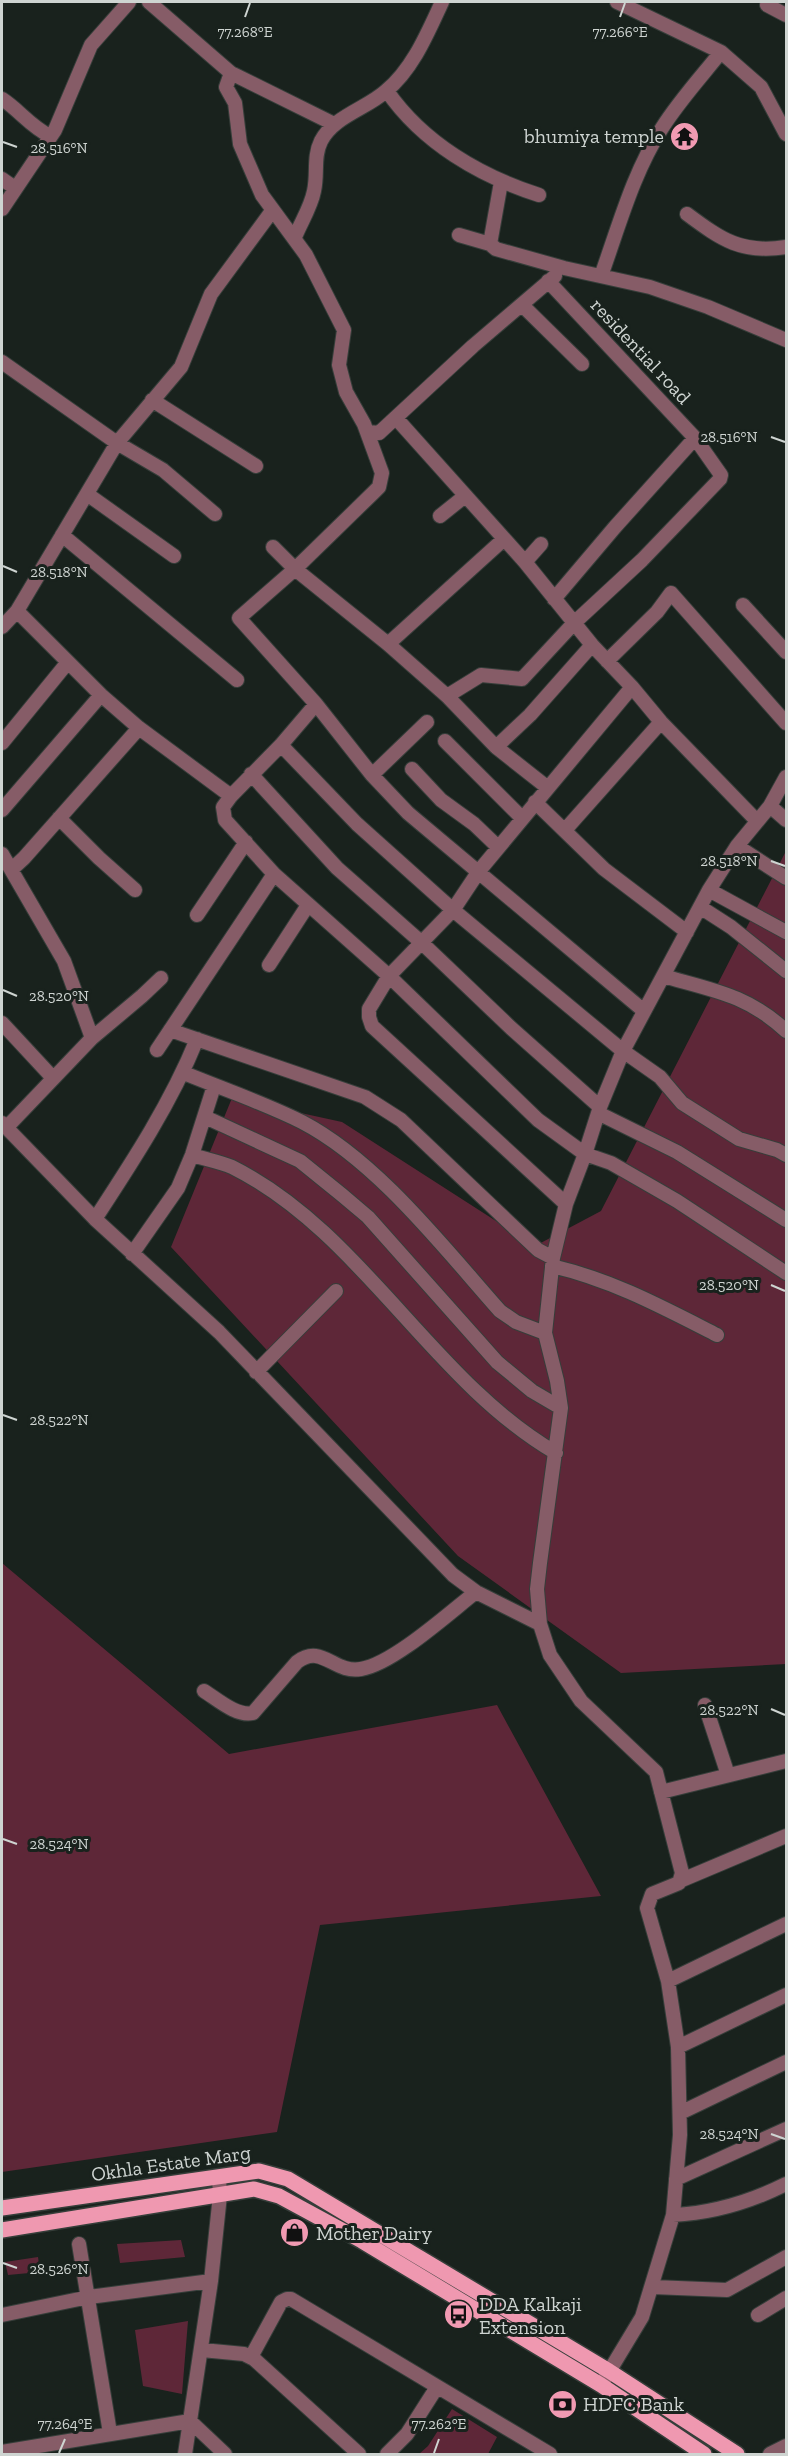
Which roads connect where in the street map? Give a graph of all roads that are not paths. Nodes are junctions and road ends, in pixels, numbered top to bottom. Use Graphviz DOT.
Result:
graph roads {
  1 [pos="129,2"];
  2 [pos="149,2"];
  3 [pos="442,2"];
  4 [pos="617,2"];
  5 [pos="766,5"];
  6 [pos="786,15"];
  7 [pos="722,52"];
  8 [pos="231,73"];
  9 [pos="387,91"];
  10 [pos="2,99"];
  11 [pos="334,124"];
  12 [pos="786,134"];
  13 [pos="50,136"];
  14 [pos="2,179"];
  15 [pos="501,182"];
  16 [pos="15,188"];
  17 [pos="538,195"];
  18 [pos="2,209"];
  19 [pos="272,211"];
  20 [pos="687,214"];
  21 [pos="459,235"];
  22 [pos="295,237"];
  23 [pos="490,244"];
  24 [pos="786,247"];
  25 [pos="564,268"];
  26 [pos="601,276"];
  27 [pos="548,281"];
  28 [pos="522,305"];
  29 [pos="786,340"];
  30 [pos="2,362"];
  31 [pos="582,364"];
  32 [pos="152,400"];
  33 [pos="396,418"];
  34 [pos="368,432"];
  35 [pos="695,438"];
  36 [pos="117,443"];
  37 [pos="256,466"];
  38 [pos="87,494"];
  39 [pos="465,496"];
  40 [pos="215,514"];
  41 [pos="440,516"];
  42 [pos="62,535"];
  43 [pos="504,539"];
  44 [pos="541,544"];
  45 [pos="273,547"];
  46 [pos="174,556"];
  47 [pos="525,562"];
  48 [pos="295,569"];
  49 [pos="554,599"];
  50 [pos="743,605"];
  51 [pos="17,611"];
  52 [pos="574,623"];
  53 [pos="2,627"];
  54 [pos="388,644"];
  55 [pos="592,645"];
  56 [pos="786,652"];
  57 [pos="607,661"];
  58 [pos="68,662"];
  59 [pos="237,681"];
  60 [pos="632,687"];
  61 [pos="101,695"];
  62 [pos="447,696"];
  63 [pos="316,704"];
  64 [pos="427,722"];
  65 [pos="661,722"];
  66 [pos="786,723"];
  67 [pos="139,728"];
  68 [pos="445,741"];
  69 [pos="2,743"];
  70 [pos="281,745"];
  71 [pos="496,747"];
  72 [pos="412,769"];
  73 [pos="251,774"];
  74 [pos="372,775"];
  75 [pos="786,777"];
  76 [pos="548,788"];
  77 [pos="231,796"];
  78 [pos="535,802"];
  79 [pos="770,806"];
  80 [pos="2,810"];
  81 [pos="59,818"];
  82 [pos="522,818"];
  83 [pos="786,820"];
  84 [pos="757,821"];
  85 [pos="565,830"];
  86 [pos="246,842"];
  87 [pos="737,846"];
  88 [pos="498,847"];
  89 [pos="2,854"];
  90 [pos="12,869"];
  91 [pos="479,871"];
  92 [pos="274,874"];
  93 [pos="786,878"];
  94 [pos="135,890"];
  95 [pos="709,890"];
  96 [pos="308,905"];
  97 [pos="700,907"];
  98 [pos="453,910"];
  99 [pos="197,915"];
  100 [pos="687,932"];
  101 [pos="786,932"];
  102 [pos="422,942"];
  103 [pos="269,965"];
  104 [pos="786,971"];
  105 [pos="388,976"];
  106 [pos="663,976"];
  107 [pos="161,978"];
  108 [pos="644,1011"];
  109 [pos="2,1023"];
  110 [pos="170,1030"];
  111 [pos="786,1031"];
  112 [pos="92,1038"];
  113 [pos="197,1039"];
  114 [pos="157,1050"];
  115 [pos="623,1051"];
  116 [pos="184,1073"];
  117 [pos="53,1078"];
  118 [pos="214,1086"];
  119 [pos="599,1110"];
  120 [pos="205,1117"];
  121 [pos="4,1126"];
  122 [pos="585,1154"];
  123 [pos="192,1155"];
  124 [pos="786,1155"];
  125 [pos="566,1204"];
  126 [pos="95,1220"];
  127 [pos="786,1220"];
  128 [pos="132,1254"];
  129 [pos="552,1262"];
  130 [pos="786,1273"];
  131 [pos="336,1292"];
  132 [pos="545,1333"];
  133 [pos="717,1335"];
  134 [pos="256,1372"];
  135 [pos="561,1408"];
  136 [pos="556,1453"];
  137 [pos="476,1592"];
  138 [pos="540,1624"];
  139 [pos="204,1691"];
  140 [pos="705,1705"];
  141 [pos="786,1761"];
  142 [pos="728,1775"];
  143 [pos="661,1792"];
  144 [pos="786,1836"];
  145 [pos="682,1880"];
  146 [pos="786,1924"];
  147 [pos="668,1981"];
  148 [pos="786,1995"];
  149 [pos="678,2047"];
  150 [pos="786,2062"];
  151 [pos="680,2113"];
  152 [pos="786,2129"];
  153 [pos="219,2178"];
  154 [pos="676,2179"];
  155 [pos="786,2184"];
  156 [pos="220,2195"];
  157 [pos="2,2208"];
  158 [pos="674,2215"];
  159 [pos="2,2230"];
  160 [pos="79,2244"];
  161 [pos="786,2257"];
  162 [pos="211,2282"];
  163 [pos="653,2287"];
  164 [pos="89,2297"];
  165 [pos="786,2298"];
  166 [pos="2,2315"];
  167 [pos="758,2315"];
  168 [pos="202,2350"];
  169 [pos="251,2358"];
  170 [pos="609,2371"];
  171 [pos="601,2385"];
  172 [pos="437,2387"];
  173 [pos="190,2421"];
  174 [pos="110,2433"];
  175 [pos="786,2446"];
  176 [pos="72,2447"];
  177 [pos="2,2452"];
  178 [pos="696,2452"];
  179 [pos="186,2454"];
  180 [pos="225,2454"];
  181 [pos="359,2454"];
  182 [pos="387,2454"];
  183 [pos="550,2454"];
  184 [pos="737,2454"];
  185 [pos="770,2454"];
  1 -- 13 [label="street"];
  2 -- 8 [label="street"];
  3 -- 9 [label="street"];
  4 -- 7 [label="street"];
  5 -- 6 [label="street"];
  7 -- 12 [label="street"];
  7 -- 26 [label="street"];
  8 -- 11 [label="street"];
  8 -- 19 [label="street"];
  9 -- 11 [label="street"];
  9 -- 15 [label="street"];
  10 -- 13 [label="street"];
  11 -- 22 [label="street"];
  13 -- 16 [label="street"];
  14 -- 16 [label="street"];
  15 -- 17 [label="street"];
  15 -- 23 [label="street"];
  16 -- 18 [label="street"];
  19 -- 22 [label="street"];
  19 -- 32 [label="street"];
  20 -- 24 [label="street"];
  21 -- 23 [label="street"];
  22 -- 34 [label="street"];
  23 -- 25 [label="street"];
  25 -- 26 [label="street"];
  25 -- 27 [label="street"];
  26 -- 29 [label="street"];
  27 -- 28 [label="street"];
  27 -- 35 [label="street, residential road"];
  28 -- 31 [label="street"];
  28 -- 33 [label="street"];
  30 -- 36 [label="street"];
  32 -- 36 [label="street"];
  32 -- 37 [label="street"];
  33 -- 34 [label="street"];
  33 -- 39 [label="street"];
  34 -- 48 [label="street"];
  35 -- 49 [label="street"];
  35 -- 52 [label="street, residential road"];
  36 -- 38 [label="street"];
  36 -- 40 [label="street"];
  38 -- 42 [label="street"];
  38 -- 46 [label="street"];
  39 -- 41 [label="street"];
  39 -- 43 [label="street"];
  42 -- 51 [label="street"];
  42 -- 59 [label="street"];
  43 -- 47 [label="street"];
  43 -- 54 [label="street"];
  44 -- 47 [label="street"];
  45 -- 48 [label="street"];
  47 -- 49 [label="street"];
  48 -- 54 [label="street"];
  48 -- 63 [label="street"];
  49 -- 52 [label="street"];
  50 -- 56 [label="street"];
  51 -- 53 [label="street"];
  51 -- 58 [label="street"];
  52 -- 55 [label="street"];
  52 -- 62 [label="street"];
  54 -- 62 [label="street"];
  55 -- 57 [label="street"];
  55 -- 71 [label="street"];
  57 -- 60 [label="street"];
  57 -- 66 [label="street"];
  58 -- 61 [label="street"];
  58 -- 69 [label="street"];
  60 -- 65 [label="street"];
  60 -- 76 [label="street"];
  61 -- 67 [label="street"];
  61 -- 80 [label="street"];
  62 -- 71 [label="street"];
  63 -- 70 [label="street"];
  63 -- 74 [label="street"];
  64 -- 74 [label="street"];
  65 -- 84 [label="street"];
  65 -- 85 [label="street"];
  67 -- 77 [label="street"];
  67 -- 81 [label="street"];
  68 -- 82 [label="street"];
  70 -- 73 [label="street"];
  70 -- 98 [label="street"];
  71 -- 76 [label="street"];
  72 -- 88 [label="street"];
  73 -- 77 [label="street"];
  73 -- 102 [label="street"];
  74 -- 91 [label="street"];
  75 -- 79 [label="street"];
  76 -- 78 [label="street"];
  77 -- 86 [label="street"];
  78 -- 82 [label="street"];
  78 -- 85 [label="street"];
  79 -- 83 [label="street"];
  79 -- 84 [label="street"];
  81 -- 90 [label="street"];
  81 -- 94 [label="street"];
  82 -- 88 [label="street"];
  84 -- 87 [label="street"];
  85 -- 100 [label="street"];
  86 -- 92 [label="street"];
  86 -- 99 [label="street"];
  87 -- 93 [label="street"];
  87 -- 95 [label="street"];
  88 -- 91 [label="street"];
  89 -- 90 [label="street"];
  90 -- 112 [label="street"];
  91 -- 98 [label="street"];
  91 -- 108 [label="street"];
  92 -- 96 [label="street"];
  92 -- 110 [label="street"];
  95 -- 97 [label="street"];
  95 -- 101 [label="street"];
  96 -- 103 [label="street"];
  96 -- 105 [label="street"];
  97 -- 100 [label="street"];
  97 -- 104 [label="street"];
  98 -- 102 [label="street"];
  98 -- 115 [label="street"];
  100 -- 106 [label="street"];
  102 -- 105 [label="street"];
  102 -- 119 [label="street"];
  105 -- 122 [label="street"];
  105 -- 125 [label="street"];
  106 -- 108 [label="street"];
  106 -- 111 [label="street"];
  107 -- 112 [label="street"];
  108 -- 115 [label="street"];
  109 -- 117 [label="street"];
  110 -- 113 [label="street"];
  110 -- 114 [label="street"];
  112 -- 117 [label="street"];
  113 -- 116 [label="street"];
  113 -- 129 [label="street"];
  115 -- 119 [label="street"];
  115 -- 124 [label="street"];
  116 -- 118 [label="street"];
  116 -- 126 [label="street"];
  117 -- 121 [label="street"];
  118 -- 120 [label="street"];
  118 -- 132 [label="street"];
  119 -- 122 [label="street"];
  119 -- 127 [label="street"];
  120 -- 123 [label="street"];
  120 -- 135 [label="street"];
  121 -- 126 [label="street"];
  122 -- 125 [label="street"];
  122 -- 130 [label="street"];
  123 -- 128 [label="street"];
  123 -- 136 [label="street"];
  125 -- 129 [label="street"];
  126 -- 128 [label="street"];
  128 -- 134 [label="street"];
  129 -- 132 [label="street"];
  129 -- 133 [label="street"];
  131 -- 134 [label="street"];
  132 -- 135 [label="street"];
  134 -- 137 [label="street"];
  135 -- 136 [label="street"];
  136 -- 138 [label="street"];
  137 -- 138 [label="street"];
  137 -- 139 [label="street"];
  138 -- 143 [label="street"];
  140 -- 142 [label="street"];
  141 -- 142 [label="street"];
  142 -- 143 [label="street"];
  143 -- 145 [label="street"];
  144 -- 145 [label="street"];
  145 -- 147 [label="street"];
  146 -- 147 [label="street"];
  147 -- 149 [label="street"];
  148 -- 149 [label="street"];
  149 -- 151 [label="street"];
  150 -- 151 [label="street"];
  151 -- 154 [label="street"];
  152 -- 154 [label="street"];
  153 -- 156 [label="street"];
  153 -- 157 [label="main road, Okhla Estate Marg"];
  153 -- 170 [label="main road, Okhla Estate Marg"];
  154 -- 158 [label="street"];
  155 -- 158 [label="street"];
  156 -- 159 [label="main road, Okhla Estate Marg"];
  156 -- 162 [label="street"];
  156 -- 171 [label="main road, Okhla Estate Marg"];
  158 -- 163 [label="street"];
  160 -- 164 [label="street"];
  161 -- 163 [label="street"];
  162 -- 164 [label="street"];
  162 -- 168 [label="street"];
  163 -- 170 [label="street"];
  164 -- 166 [label="street"];
  164 -- 174 [label="street"];
  165 -- 167 [label="street"];
  168 -- 169 [label="street"];
  168 -- 173 [label="street"];
  169 -- 172 [label="street"];
  169 -- 181 [label="street"];
  170 -- 171 [label="street"];
  170 -- 184 [label="main road, Okhla Estate Marg"];
  171 -- 178 [label="main road, Okhla Estate Marg"];
  172 -- 182 [label="street"];
  172 -- 183 [label="street"];
  173 -- 174 [label="street"];
  173 -- 179 [label="street"];
  173 -- 180 [label="street"];
  174 -- 176 [label="street"];
  175 -- 185 [label="street"];
  176 -- 177 [label="street"];
}
